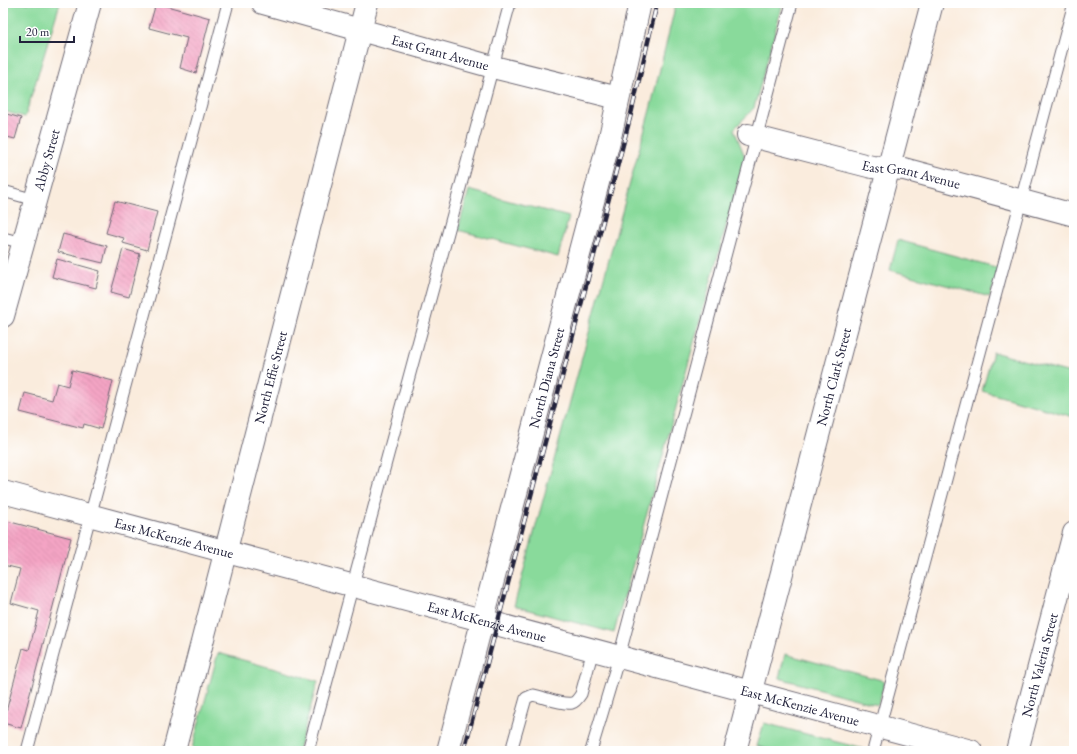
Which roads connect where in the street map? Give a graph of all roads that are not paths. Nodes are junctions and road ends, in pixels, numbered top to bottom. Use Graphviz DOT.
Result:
graph roads {
  1 [pos="90,3"];
  2 [pos="228,3"];
  3 [pos="263,3"];
  4 [pos="367,3"];
  5 [pos="510,3"];
  6 [pos="640,3"];
  7 [pos="792,3"];
  8 [pos="932,3"];
  9 [pos="1074,3"];
  10 [pos="360,30"];
  11 [pos="493,66"];
  12 [pos="618,98"];
  13 [pos="752,136"];
  14 [pos="888,168"];
  15 [pos="3,192"];
  16 [pos="35,200"];
  17 [pos="1021,201"];
  18 [pos="1074,215"];
  19 [pos="3,238"];
  20 [pos="24,244"];
  21 [pos="4,312"];
  22 [pos="3,492"];
  23 [pos="90,516"];
  24 [pos="1074,532"];
  25 [pos="224,552"];
  26 [pos="353,586"];
  27 [pos="482,620"];
  28 [pos="593,650"];
  29 [pos="619,657"];
  30 [pos="750,692"];
  31 [pos="880,726"];
  32 [pos="27,751"];
  33 [pos="174,751"];
  34 [pos="308,751"];
  35 [pos="448,751"];
  36 [pos="511,751"];
  37 [pos="591,751"];
  38 [pos="734,751"];
  39 [pos="873,751"];
  40 [pos="971,751"];
  41 [pos="1017,751"];
  1 -- 16 [label="street, Abby Street"];
  2 -- 23 [label="lane"];
  3 -- 10 [label="street, East Grant Avenue"];
  4 -- 10 [label="street, North Effie Street"];
  5 -- 11 [label="lane"];
  6 -- 12 [label="street, North Diana Street"];
  7 -- 13 [label="lane"];
  8 -- 14 [label="street, North Clark Street"];
  9 -- 17 [label="lane"];
  10 -- 11 [label="street, East Grant Avenue"];
  10 -- 25 [label="street, North Effie Street"];
  11 -- 12 [label="street, East Grant Avenue"];
  11 -- 26 [label="lane"];
  12 -- 27 [label="street, North Diana Street"];
  13 -- 14 [label="street, East Grant Avenue"];
  13 -- 29 [label="lane"];
  14 -- 17 [label="street, East Grant Avenue"];
  14 -- 30 [label="street, North Clark Street"];
  15 -- 16 [label="lane"];
  16 -- 20 [label="street, Abby Street"];
  17 -- 18 [label="street, East Grant Avenue"];
  17 -- 31 [label="lane"];
  19 -- 20 [label="lane"];
  20 -- 21 [label="street, Abby Street"];
  22 -- 23 [label="street, East McKenzie Avenue"];
  23 -- 25 [label="street, East McKenzie Avenue"];
  23 -- 32 [label="lane"];
  24 -- 41 [label="street, North Valeria Street"];
  25 -- 26 [label="street, East McKenzie Avenue"];
  25 -- 33 [label="street, North Effie Street"];
  26 -- 27 [label="street, East McKenzie Avenue"];
  26 -- 34 [label="lane"];
  27 -- 28 [label="street, East McKenzie Avenue"];
  27 -- 35 [label="street, North Diana Street"];
  28 -- 29 [label="street, East McKenzie Avenue"];
  28 -- 36 [label="lane"];
  29 -- 30 [label="street, East McKenzie Avenue"];
  29 -- 37 [label="lane"];
  30 -- 31 [label="street, East McKenzie Avenue"];
  30 -- 38 [label="street, North Clark Street"];
  31 -- 39 [label="lane"];
  31 -- 40 [label="street, East McKenzie Avenue"];
}
